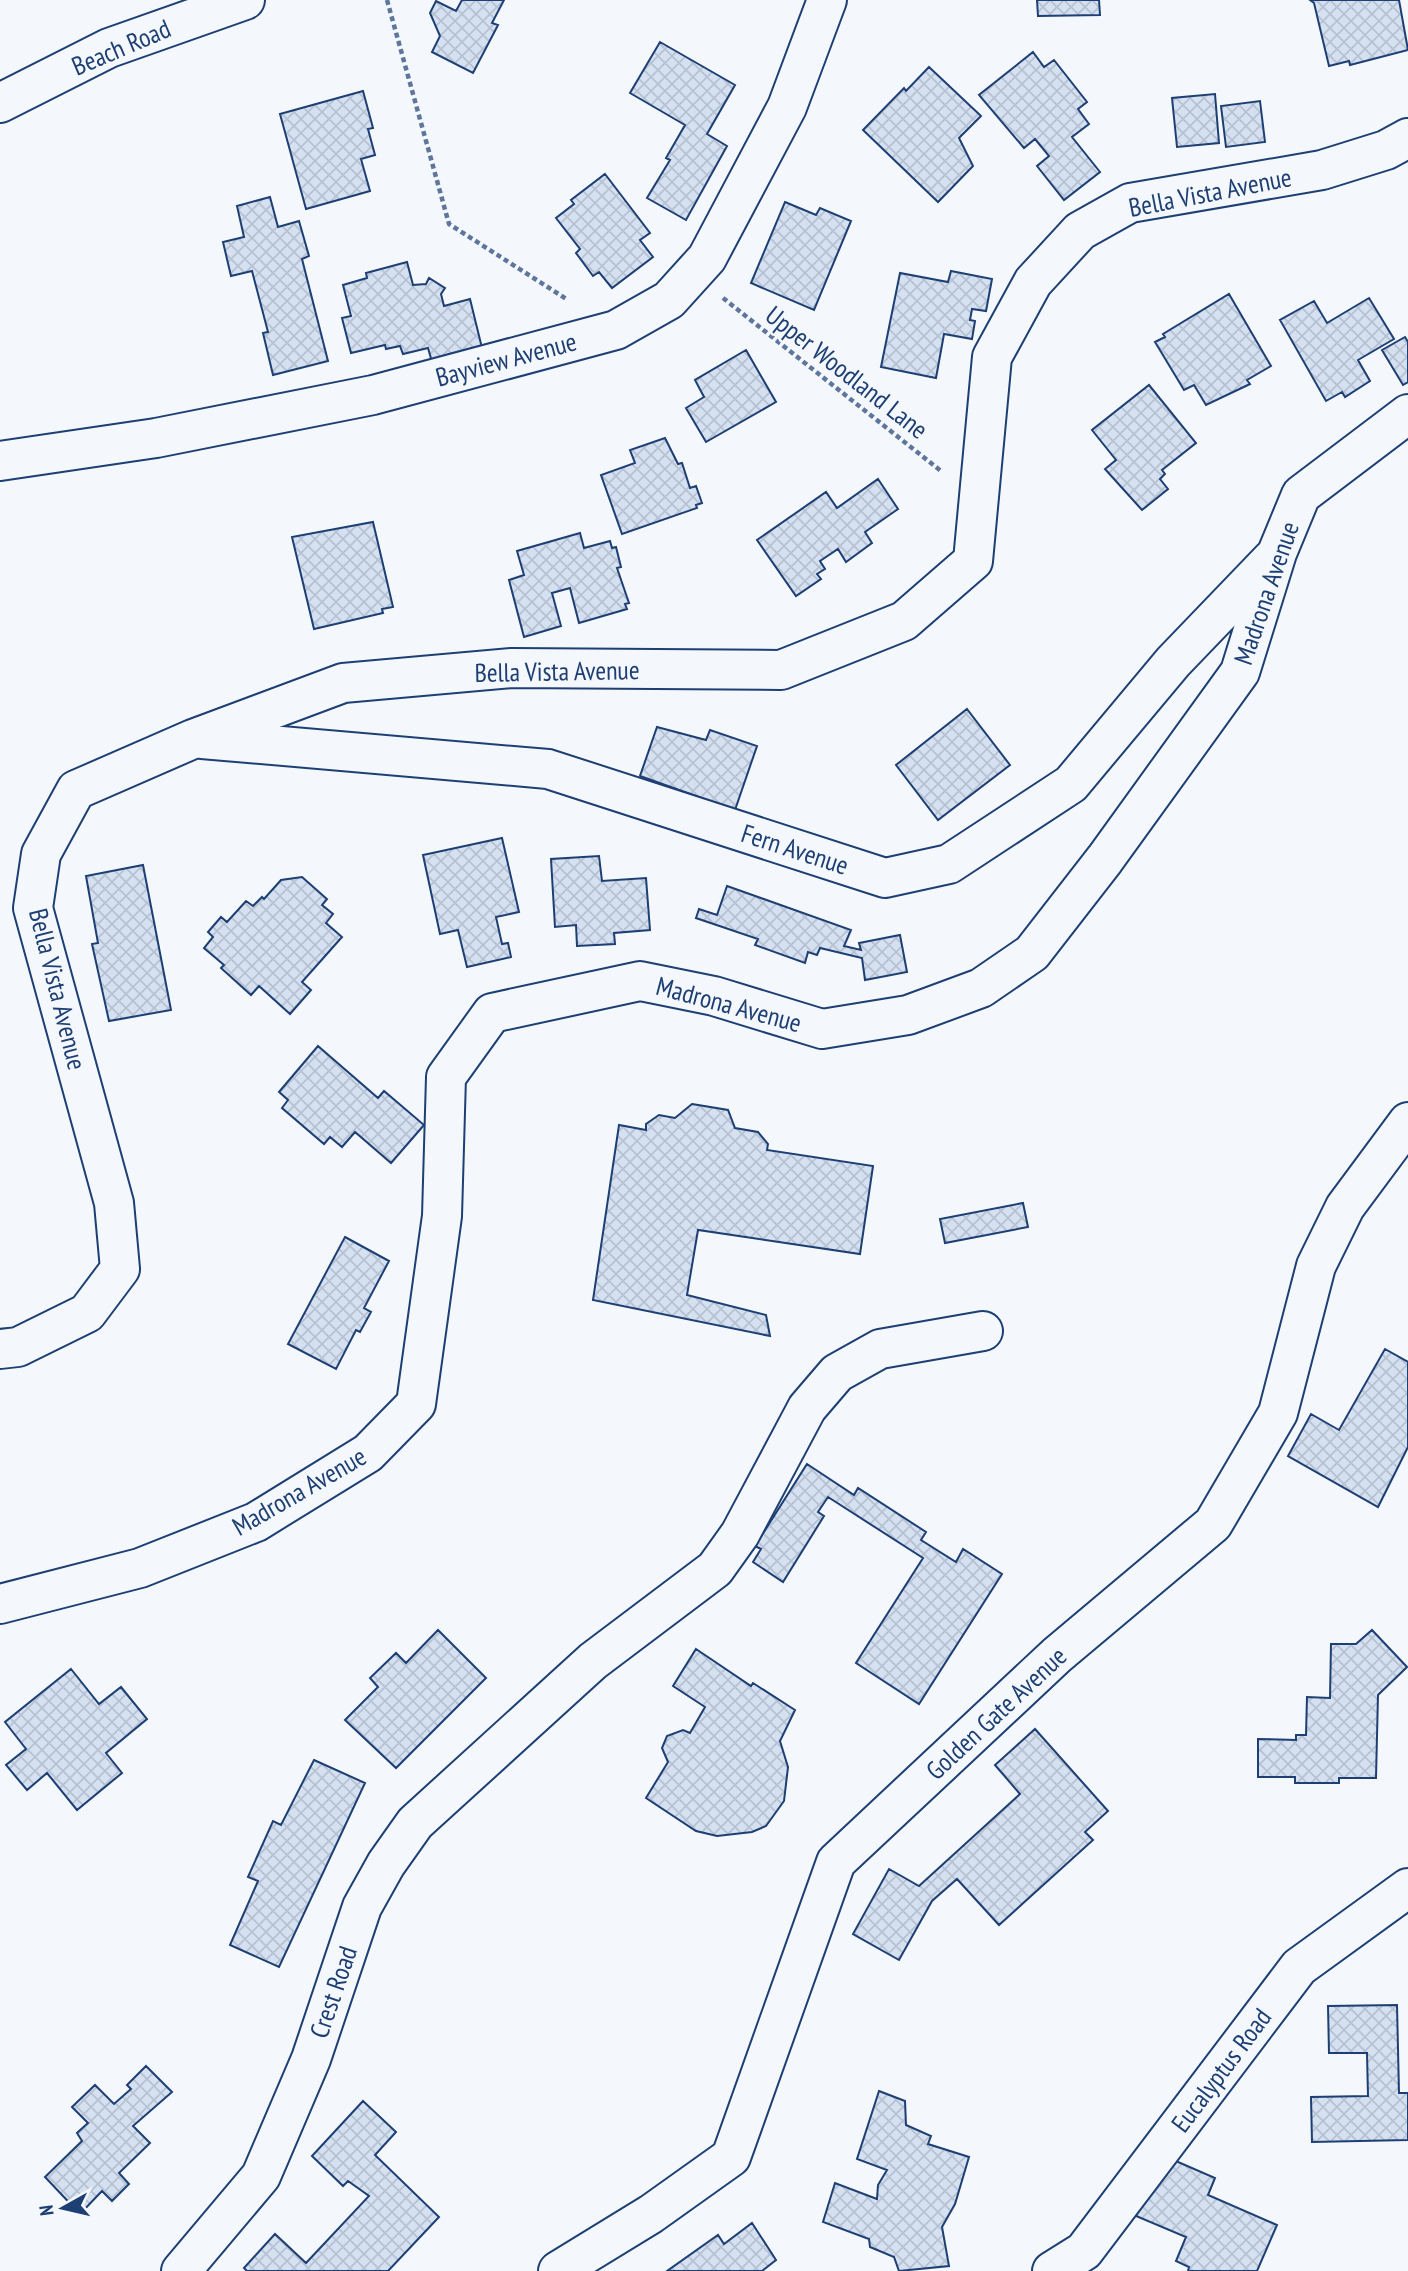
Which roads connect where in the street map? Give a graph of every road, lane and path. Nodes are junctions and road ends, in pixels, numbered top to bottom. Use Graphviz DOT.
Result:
graph roads {
  1 [pos="245,0"];
  2 [pos="387,0"];
  3 [pos="827,0"];
  4 [pos="0,103"];
  5 [pos="1408,138"];
  6 [pos="692,274"];
  7 [pos="616,330"];
  8 [pos="1408,414"];
  9 [pos="0,461"];
  10 [pos="978,500"];
  11 [pos="1277,554"];
  12 [pos="193,738"];
  13 [pos="1408,1122"];
  14 [pos="982,1331"];
  15 [pos="0,1349"];
  16 [pos="0,1604"];
  17 [pos="1408,1888"];
  18 [pos="181,2271"];
  19 [pos="558,2271"];
  20 [pos="1052,2271"];
  1 -- 4 [label="street, Beach Road"];
  2 -- 7 [label="path"];
  3 -- 6 [label="street, Bayview Avenue"];
  5 -- 10 [label="street, Bella Vista Avenue"];
  6 -- 7 [label="street, Bayview Avenue"];
  6 -- 10 [label="path, Upper Woodland Lane"];
  7 -- 9 [label="street, Bayview Avenue"];
  8 -- 11 [label="street, Madrona Avenue"];
  10 -- 12 [label="street, Bella Vista Avenue"];
  11 -- 12 [label="street, Fern Avenue"];
  11 -- 16 [label="street, Madrona Avenue"];
  12 -- 15 [label="street, Bella Vista Avenue"];
  13 -- 19 [label="street, Golden Gate Avenue"];
  14 -- 18 [label="street, Crest Road"];
  17 -- 20 [label="street, Eucalyptus Road"];
}
